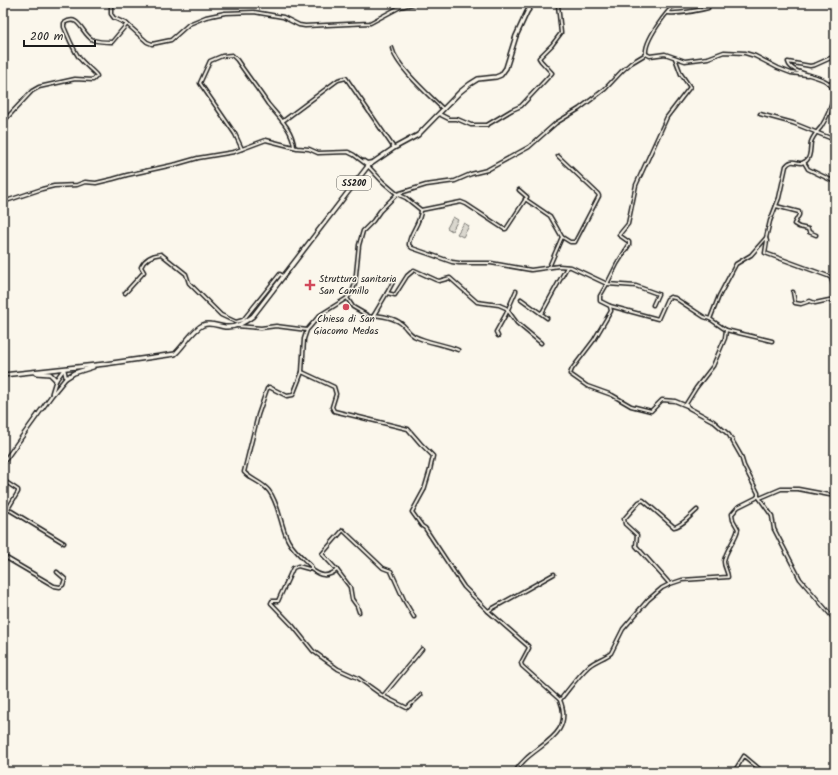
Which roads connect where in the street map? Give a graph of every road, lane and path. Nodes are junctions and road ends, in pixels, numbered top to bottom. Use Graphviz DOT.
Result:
graph roads {
  1 [pos="111,3"];
  2 [pos="416,3"];
  3 [pos="533,3"];
  4 [pos="677,3"];
  5 [pos="558,5"];
  6 [pos="708,8"];
  7 [pos="668,13"];
  8 [pos="127,24"];
  9 [pos="392,48"];
  10 [pos="646,54"];
  11 [pos="835,56"];
  12 [pos="675,58"];
  13 [pos="808,75"];
  14 [pos="444,110"];
  15 [pos="439,114"];
  16 [pos="760,114"];
  17 [pos="283,121"];
  18 [pos="3,122"];
  19 [pos="817,132"];
  20 [pos="835,140"];
  21 [pos="294,147"];
  22 [pos="394,148"];
  23 [pos="242,149"];
  24 [pos="558,156"];
  25 [pos="362,160"];
  26 [pos="374,162"];
  27 [pos="804,162"];
  28 [pos="368,166"];
  29 [pos="364,170"];
  30 [pos="835,182"];
  31 [pos="519,190"];
  32 [pos="397,194"];
  33 [pos="526,199"];
  34 [pos="3,202"];
  35 [pos="776,206"];
  36 [pos="421,210"];
  37 [pos="816,235"];
  38 [pos="562,237"];
  39 [pos="766,238"];
  40 [pos="549,267"];
  41 [pos="567,267"];
  42 [pos="283,276"];
  43 [pos="392,282"];
  44 [pos="607,284"];
  45 [pos="834,287"];
  46 [pos="516,291"];
  47 [pos="793,292"];
  48 [pos="125,293"];
  49 [pos="387,293"];
  50 [pos="347,298"];
  51 [pos="521,299"];
  52 [pos="653,305"];
  53 [pos="610,306"];
  54 [pos="508,310"];
  55 [pos="541,313"];
  56 [pos="374,315"];
  57 [pos="547,318"];
  58 [pos="710,319"];
  59 [pos="236,326"];
  60 [pos="307,330"];
  61 [pos="726,330"];
  62 [pos="498,336"];
  63 [pos="772,342"];
  64 [pos="541,343"];
  65 [pos="458,350"];
  66 [pos="105,364"];
  67 [pos="64,369"];
  68 [pos="302,372"];
  69 [pos="26,373"];
  70 [pos="3,374"];
  71 [pos="66,378"];
  72 [pos="56,380"];
  73 [pos="52,395"];
  74 [pos="687,406"];
  75 [pos="3,463"];
  76 [pos="3,480"];
  77 [pos="835,496"];
  78 [pos="759,497"];
  79 [pos="8,509"];
  80 [pos="697,510"];
  81 [pos="3,517"];
  82 [pos="64,544"];
  83 [pos="3,556"];
  84 [pos="311,569"];
  85 [pos="337,570"];
  86 [pos="57,572"];
  87 [pos="554,574"];
  88 [pos="670,584"];
  89 [pos="488,611"];
  90 [pos="359,612"];
  91 [pos="414,617"];
  92 [pos="835,620"];
  93 [pos="422,649"];
  94 [pos="421,695"];
  95 [pos="383,696"];
  96 [pos="560,700"];
  97 [pos="515,772"];
  98 [pos="734,772"];
  99 [pos="763,772"];
  1 -- 8 [label="street"];
  2 -- 8 [label="street"];
  3 -- 14 [label="main road, SS200"];
  4 -- 7 [label="street"];
  5 -- 15 [label="street"];
  6 -- 7 [label="street"];
  7 -- 10 [label="street"];
  8 -- 18 [label="street"];
  9 -- 14 [label="street"];
  10 -- 12 [label="street"];
  10 -- 32 [label="street"];
  11 -- 13 [label="street"];
  12 -- 13 [label="street"];
  12 -- 44 [label="street"];
  13 -- 19 [label="street"];
  14 -- 15 [label="main road, SS200"];
  15 -- 22 [label="main road, SS200"];
  16 -- 19 [label="street"];
  17 -- 21 [label="street"];
  17 -- 22 [label="street"];
  17 -- 23 [label="street"];
  19 -- 20 [label="street"];
  19 -- 27 [label="street"];
  21 -- 23 [label="street"];
  21 -- 25 [label="street"];
  22 -- 26 [label="main road, SS200"];
  23 -- 34 [label="street"];
  24 -- 38 [label="street"];
  25 -- 26 [label="street"];
  25 -- 28 [label="street"];
  25 -- 29 [label="street"];
  26 -- 28 [label="main road, SS200"];
  27 -- 30 [label="street"];
  27 -- 35 [label="street"];
  28 -- 29 [label="main road, SS200"];
  28 -- 32 [label="street"];
  29 -- 42 [label="main road, SS200"];
  31 -- 33 [label="street"];
  32 -- 36 [label="street"];
  32 -- 50 [label="street"];
  33 -- 36 [label="street"];
  33 -- 38 [label="street"];
  35 -- 37 [label="street"];
  35 -- 39 [label="street"];
  36 -- 40 [label="street"];
  38 -- 40 [label="street"];
  39 -- 45 [label="street"];
  39 -- 58 [label="street"];
  40 -- 41 [label="street"];
  41 -- 44 [label="street"];
  41 -- 55 [label="street"];
  42 -- 48 [label="street"];
  42 -- 59 [label="main road, SS200"];
  43 -- 49 [label="street"];
  44 -- 52 [label="street"];
  44 -- 53 [label="street"];
  45 -- 47 [label="street"];
  46 -- 54 [label="street"];
  49 -- 54 [label="street"];
  49 -- 56 [label="street"];
  50 -- 56 [label="street"];
  50 -- 60 [label="street"];
  51 -- 55 [label="street"];
  53 -- 58 [label="street"];
  53 -- 74 [label="street"];
  54 -- 62 [label="street"];
  54 -- 64 [label="street"];
  55 -- 57 [label="street"];
  56 -- 65 [label="street"];
  58 -- 61 [label="street"];
  59 -- 60 [label="street"];
  59 -- 66 [label="main road"];
  60 -- 68 [label="street"];
  61 -- 63 [label="street"];
  61 -- 74 [label="street"];
  66 -- 67 [label="main road"];
  66 -- 71 [label="main road"];
  67 -- 69 [label="main road"];
  67 -- 71 [label="street"];
  67 -- 72 [label="street"];
  68 -- 84 [label="street"];
  68 -- 89 [label="street"];
  69 -- 70 [label="main road"];
  69 -- 72 [label="main road"];
  71 -- 73 [label="street"];
  72 -- 73 [label="street"];
  73 -- 75 [label="street"];
  74 -- 78 [label="street"];
  76 -- 79 [label="street"];
  77 -- 78 [label="street"];
  78 -- 88 [label="street"];
  78 -- 92 [label="street"];
  79 -- 81 [label="street"];
  79 -- 82 [label="street"];
  80 -- 88 [label="street"];
  83 -- 86 [label="street"];
  84 -- 85 [label="street"];
  84 -- 95 [label="street"];
  85 -- 90 [label="street"];
  85 -- 91 [label="street"];
  87 -- 89 [label="street"];
  88 -- 96 [label="street"];
  89 -- 96 [label="street"];
  93 -- 95 [label="street"];
  94 -- 95 [label="street"];
  96 -- 97 [label="street"];
  98 -- 99 [label="street"];
}
